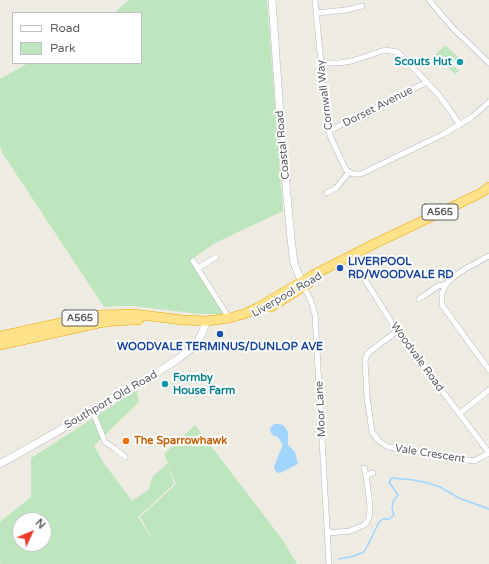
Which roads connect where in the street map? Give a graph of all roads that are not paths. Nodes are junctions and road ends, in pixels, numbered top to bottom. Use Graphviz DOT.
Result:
graph roads {
  1 [pos="272,0"];
  2 [pos="315,0"];
  3 [pos="429,0"];
  4 [pos="362,6"];
  5 [pos="317,13"];
  6 [pos="321,63"];
  7 [pos="489,63"];
  8 [pos="427,82"];
  9 [pos="489,102"];
  10 [pos="460,125"];
  11 [pos="329,131"];
  12 [pos="348,172"];
  13 [pos="489,187"];
  14 [pos="327,193"];
  15 [pos="489,256"];
  16 [pos="216,257"];
  17 [pos="346,258"];
  18 [pos="193,261"];
  19 [pos="198,268"];
  20 [pos="302,284"];
  21 [pos="447,284"];
  22 [pos="419,300"];
  23 [pos="229,318"];
  24 [pos="206,324"];
  25 [pos="397,331"];
  26 [pos="0,336"];
  27 [pos="0,345"];
  28 [pos="489,370"];
  29 [pos="489,390"];
  30 [pos="92,411"];
  31 [pos="459,414"];
  32 [pos="489,453"];
  33 [pos="125,457"];
  34 [pos="0,464"];
  35 [pos="364,468"];
  36 [pos="373,473"];
  37 [pos="366,475"];
  38 [pos="328,533"];
  39 [pos="329,564"];
  1 -- 20 [label="street, Coastal Road"];
  2 -- 5 [label="street, Cornwall Way"];
  3 -- 7 [label="street"];
  4 -- 5 [label="street"];
  5 -- 6 [label="street, Cornwall Way"];
  6 -- 8 [label="street"];
  6 -- 11 [label="street, Cornwall Way"];
  8 -- 10 [label="street"];
  8 -- 11 [label="street, Dorset Avenue"];
  9 -- 10 [label="street"];
  10 -- 12 [label="street"];
  11 -- 12 [label="street, Cornwall Way"];
  12 -- 14 [label="street"];
  13 -- 17 [label="highway, Liverpool Road / A565"];
  15 -- 21 [label="street"];
  16 -- 19 [label="street"];
  17 -- 20 [label="highway, Liverpool Road / A565"];
  17 -- 25 [label="street, Woodvale Road"];
  18 -- 19 [label="street"];
  19 -- 23 [label="street"];
  20 -- 23 [label="highway, Liverpool Road / A565"];
  20 -- 24 [label="highway, Liverpool Road / A565"];
  20 -- 38 [label="street, Moor Lane"];
  21 -- 22 [label="street"];
  21 -- 28 [label="street"];
  23 -- 24 [label="highway, Liverpool Road / A565"];
  24 -- 26 [label="highway, A565"];
  24 -- 27 [label="highway, A565"];
  24 -- 30 [label="street, Southport Old Road"];
  25 -- 31 [label="street, Woodvale Road"];
  25 -- 32 [label="street, Vale Crescent"];
  29 -- 31 [label="street"];
  30 -- 33 [label="street"];
  30 -- 34 [label="street, Southport Old Road"];
  31 -- 32 [label="street, Woodvale Road"];
  35 -- 37 [label="street"];
  36 -- 37 [label="street"];
  37 -- 38 [label="street"];
  38 -- 39 [label="street, Moor Lane"];
}
